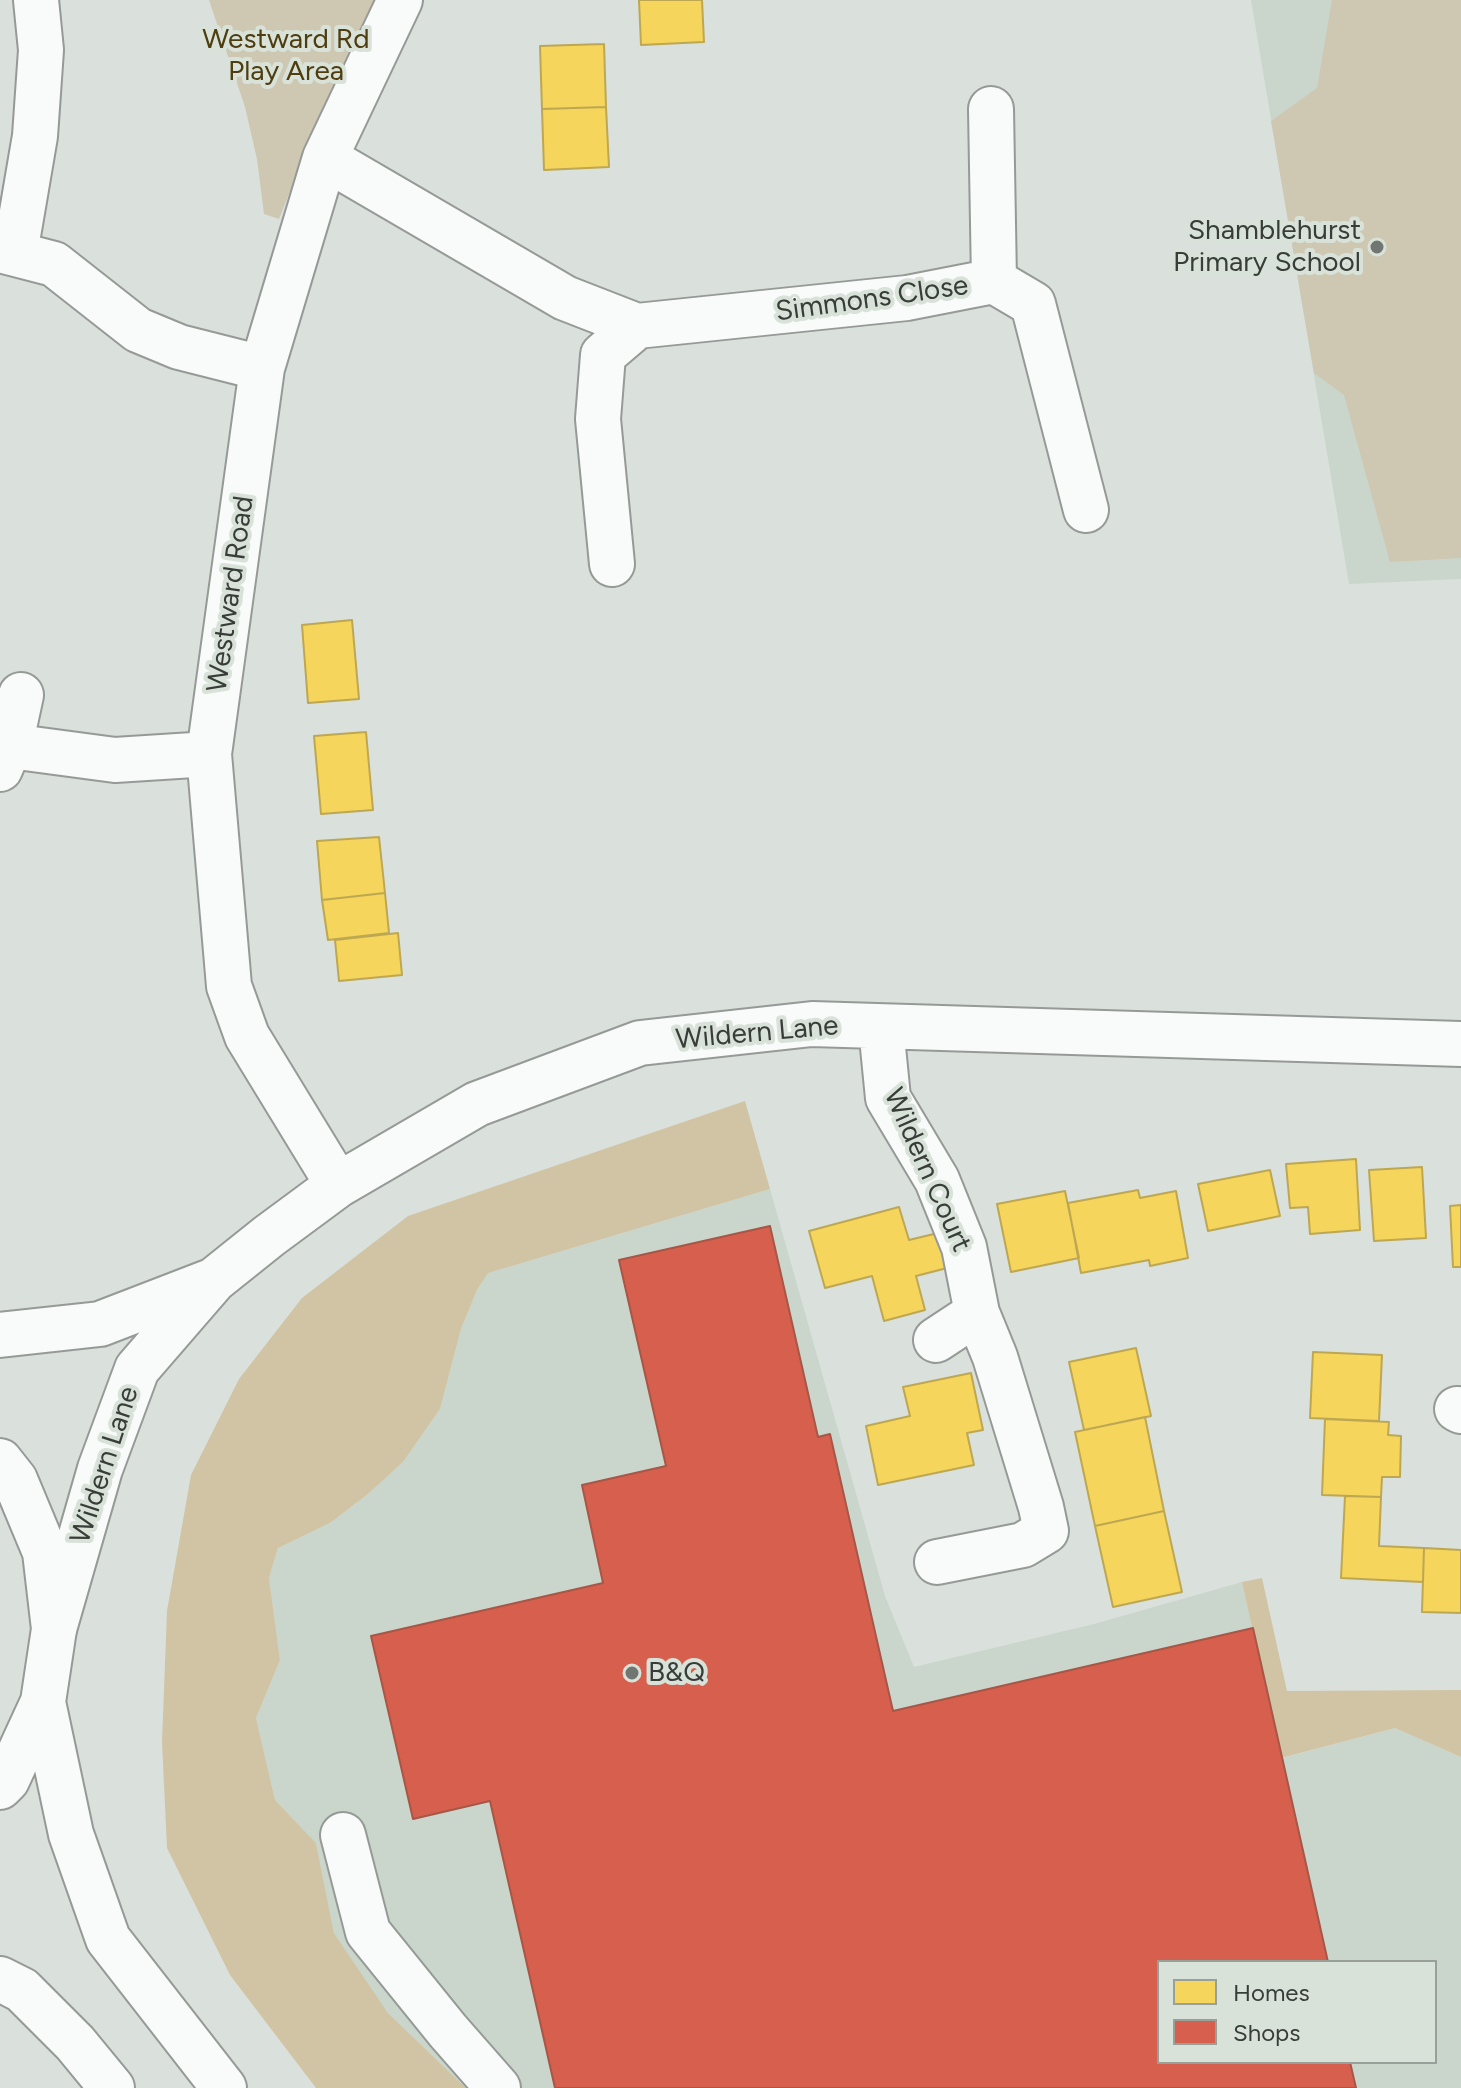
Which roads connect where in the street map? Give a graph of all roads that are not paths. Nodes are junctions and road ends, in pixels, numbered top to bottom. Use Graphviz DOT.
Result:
graph roads {
  1 [pos="36,0"];
  2 [pos="400,0"];
  3 [pos="991,109"];
  4 [pos="325,158"];
  5 [pos="7,252"];
  6 [pos="994,281"];
  7 [pos="637,326"];
  8 [pos="262,368"];
  9 [pos="1086,510"];
  10 [pos="612,564"];
  11 [pos="21,695"];
  12 [pos="209,754"];
  13 [pos="5,758"];
  14 [pos="881,1027"];
  15 [pos="1461,1044"];
  16 [pos="338,1185"];
  17 [pos="214,1280"];
  18 [pos="977,1313"];
  19 [pos="0,1335"];
  20 [pos="936,1340"];
  21 [pos="0,1461"];
  22 [pos="937,1562"];
  23 [pos="54,1629"];
  24 [pos="43,1702"];
  25 [pos="0,1787"];
  26 [pos="343,1835"];
  27 [pos="0,1979"];
  28 [pos="112,2088"];
  29 [pos="224,2088"];
  30 [pos="498,2088"];
  1 -- 5 [label="street"];
  2 -- 4 [label="street, Westward Road"];
  3 -- 6 [label="street"];
  4 -- 7 [label="street, Simmons Close"];
  4 -- 8 [label="street, Westward Road"];
  5 -- 8 [label="street"];
  6 -- 7 [label="street, Simmons Close"];
  6 -- 9 [label="street, Simmons Close"];
  7 -- 10 [label="street"];
  8 -- 12 [label="street, Westward Road"];
  11 -- 13 [label="street"];
  12 -- 13 [label="street"];
  12 -- 16 [label="street, Westward Road"];
  14 -- 15 [label="street, Wildern Lane"];
  14 -- 16 [label="street, Wildern Lane"];
  14 -- 18 [label="street, Wildern Court"];
  16 -- 17 [label="street, Wildern Lane"];
  17 -- 19 [label="street, Wildern Lane"];
  17 -- 23 [label="street, Wildern Lane"];
  18 -- 20 [label="street"];
  18 -- 22 [label="street, Wildern Court"];
  21 -- 23 [label="street"];
  23 -- 24 [label="street"];
  24 -- 25 [label="street"];
  24 -- 29 [label="street"];
  26 -- 30 [label="street"];
  27 -- 28 [label="street"];
}
